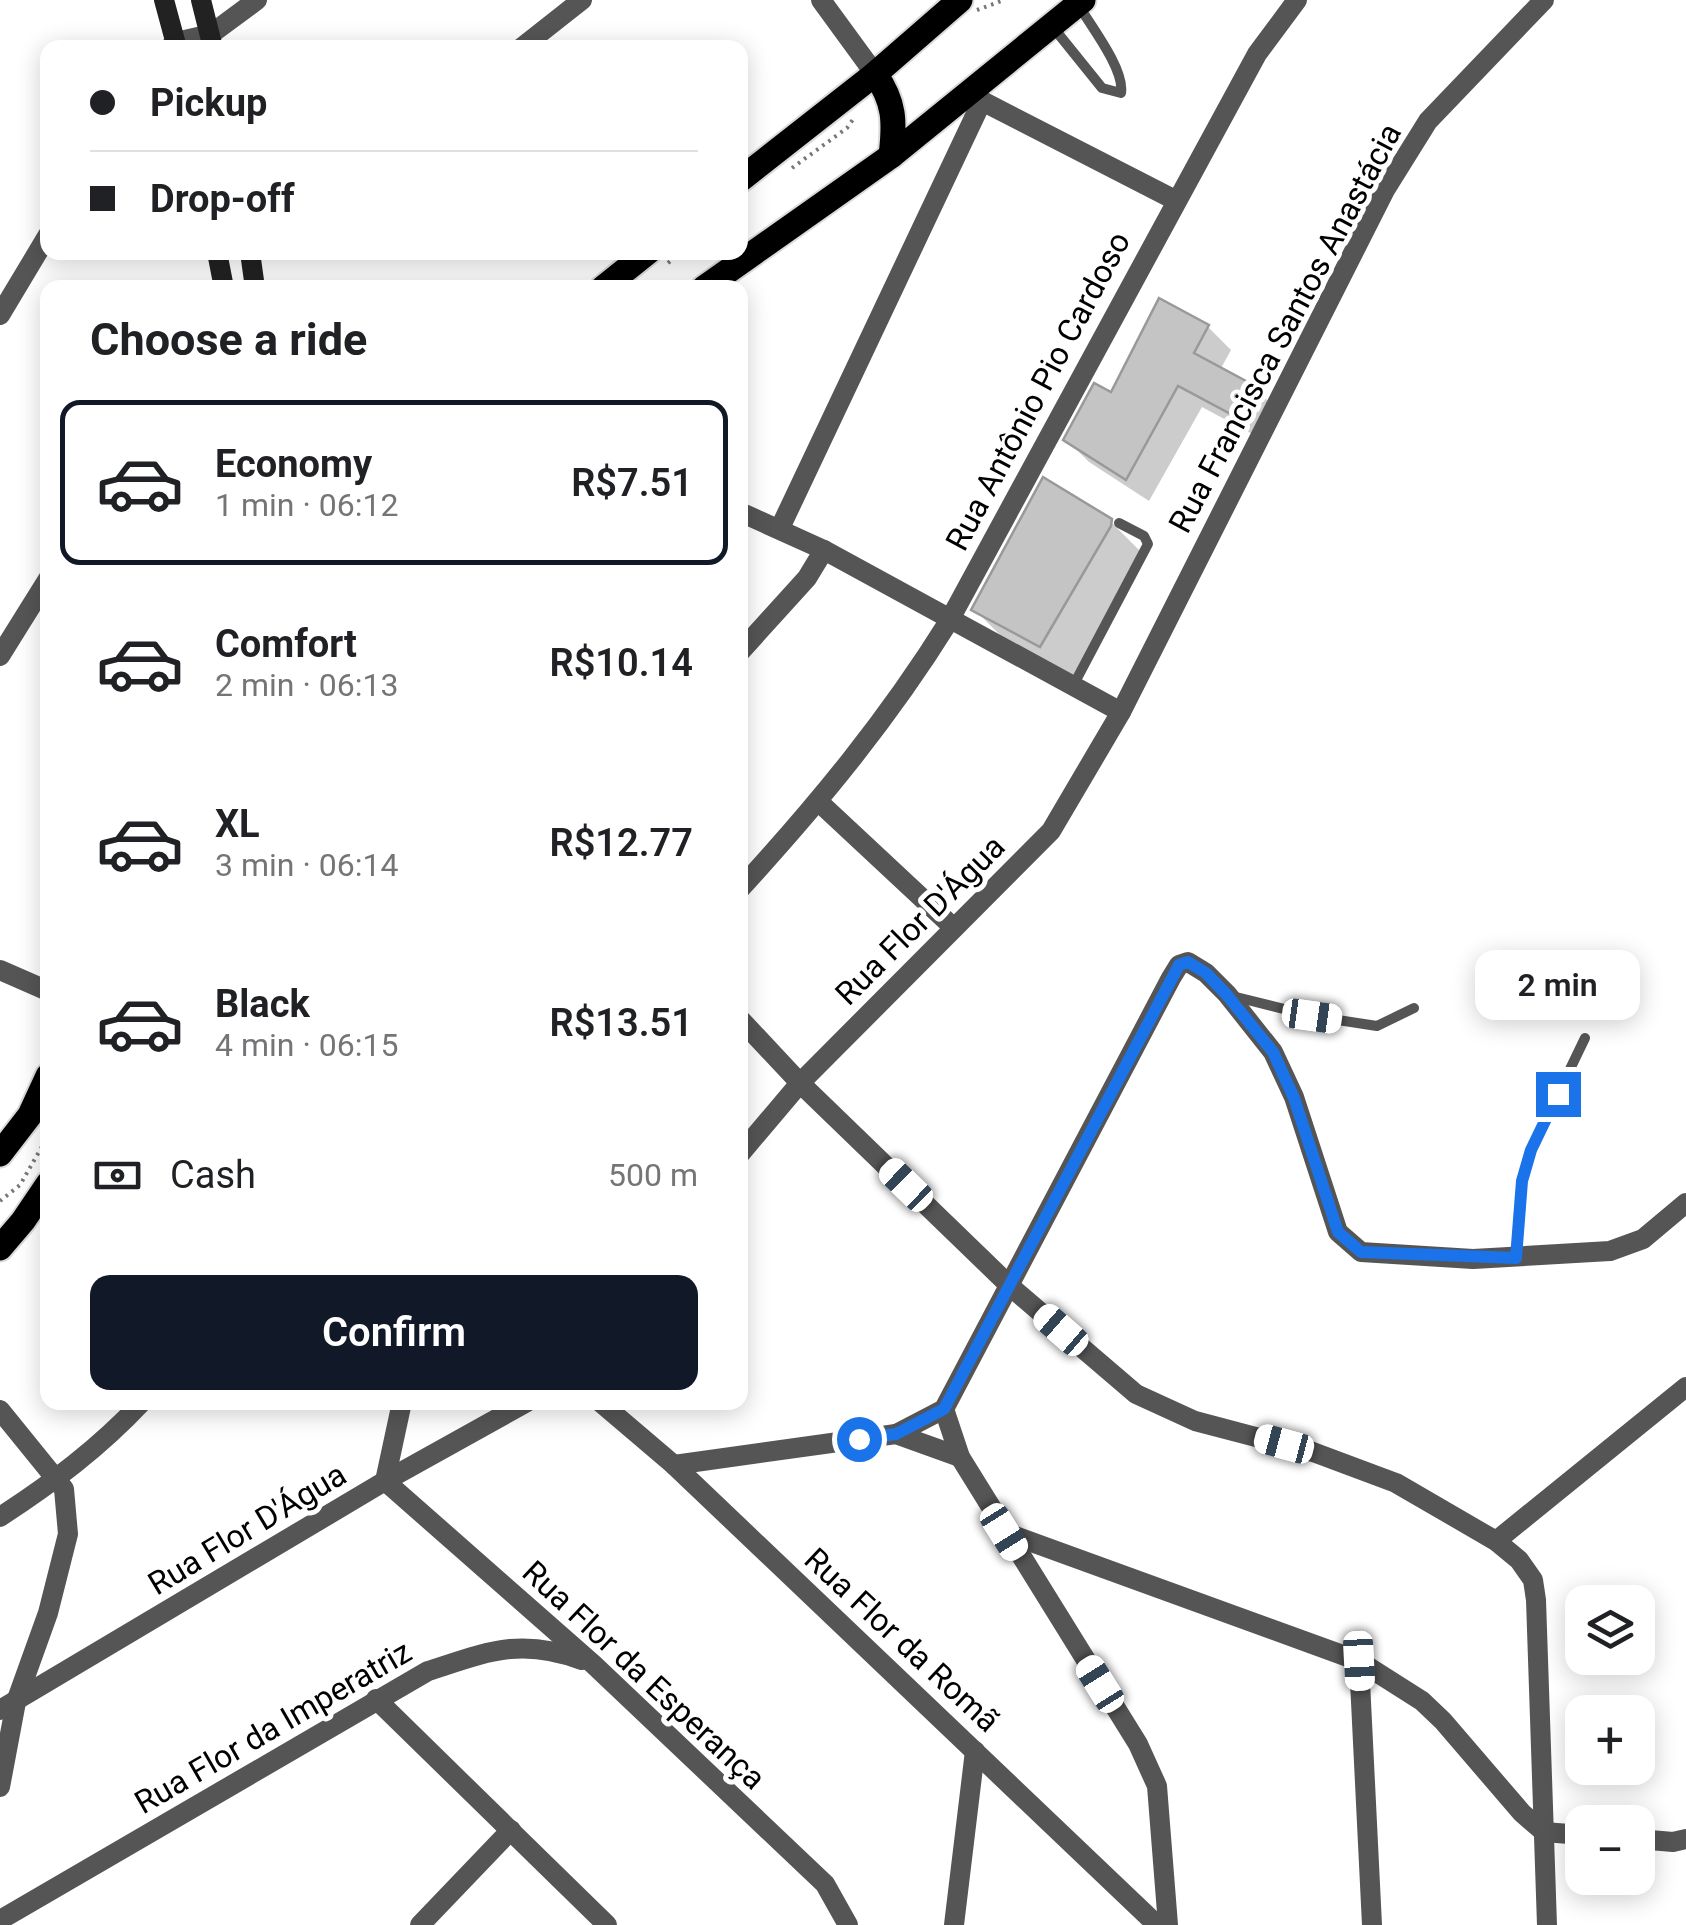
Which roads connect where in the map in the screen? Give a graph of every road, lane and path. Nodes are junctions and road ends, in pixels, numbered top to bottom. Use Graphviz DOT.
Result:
graph roads {
  1 [pos="164,0"];
  2 [pos="201,0"];
  3 [pos="257,0"];
  4 [pos="582,0"];
  5 [pos="821,0"];
  6 [pos="960,0"];
  7 [pos="1297,0"];
  8 [pos="1544,0"];
  9 [pos="1080,2"];
  10 [pos="1052,26"];
  11 [pos="173,40"];
  12 [pos="212,40"];
  13 [pos="213,40"];
  14 [pos="532,40"];
  15 [pos="875,74"];
  16 [pos="978,95"];
  17 [pos="891,156"];
  18 [pos="748,174"];
  19 [pos="1175,200"];
  20 [pos="40,248"];
  21 [pos="748,257"];
  22 [pos="638,260"];
  23 [pos="744,260"];
  24 [pos="613,280"];
  25 [pos="715,280"];
  26 [pos="0,315"];
  27 [pos="748,515"];
  28 [pos="1119,523"];
  29 [pos="780,528"];
  30 [pos="824,550"];
  31 [pos="40,592"];
  32 [pos="949,621"];
  33 [pos="748,643"];
  34 [pos="0,656"];
  35 [pos="1073,687"];
  36 [pos="1120,712"];
  37 [pos="820,802"];
  38 [pos="748,880"];
  39 [pos="954,928"];
  40 [pos="0,970"];
  41 [pos="40,988"];
  42 [pos="1226,994"];
  43 [pos="1414,1008"];
  44 [pos="748,1027"];
  45 [pos="1586,1038"];
  46 [pos="800,1082"];
  47 [pos="40,1094"];
  48 [pos="748,1144"];
  49 [pos="40,1150"];
  50 [pos="0,1154"];
  51 [pos="40,1196"];
  52 [pos="0,1201"];
  53 [pos="1686,1203"];
  54 [pos="0,1248"];
  55 [pos="1516,1258"];
  56 [pos="1011,1287"];
  57 [pos="1686,1387"];
  58 [pos="944,1409"];
  59 [pos="0,1410"];
  60 [pos="135,1410"];
  61 [pos="400,1410"];
  62 [pos="513,1410"];
  63 [pos="609,1410"];
  64 [pos="896,1434"];
  65 [pos="960,1456"];
  66 [pos="674,1465"];
  67 [pos="58,1478"];
  68 [pos="385,1481"];
  69 [pos="0,1517"];
  70 [pos="1004,1532"];
  71 [pos="1496,1541"];
  72 [pos="1359,1661"];
  73 [pos="593,1664"];
  74 [pos="376,1699"];
  75 [pos="8,1706"];
  76 [pos="976,1751"];
  77 [pos="0,1787"];
  78 [pos="511,1830"];
  79 [pos="1544,1832"];
  80 [pos="1565,1834"];
  81 [pos="1686,1839"];
  82 [pos="1655,1840"];
  83 [pos="0,1920"];
  84 [pos="420,1925"];
  85 [pos="607,1925"];
  86 [pos="848,1925"];
  87 [pos="954,1925"];
  88 [pos="1157,1925"];
  89 [pos="1168,1925"];
  90 [pos="1372,1925"];
  91 [pos="1547,1925"];
  1 -- 11 [label="street"];
  2 -- 12 [label="street"];
  3 -- 13 [label="street"];
  4 -- 14 [label="street"];
  5 -- 15 [label="street"];
  6 -- 15 [label="main road"];
  7 -- 19 [label="street, Rua Antônio Pio Cardoso"];
  8 -- 36 [label="street, Rua Francisca Santos Anastácia"];
  9 -- 10 [label="main road"];
  9 -- 10 [label="lane"];
  10 -- 16 [label="main road"];
  15 -- 17 [label="main road"];
  15 -- 18 [label="main road"];
  16 -- 17 [label="main road"];
  16 -- 19 [label="street"];
  16 -- 29 [label="street"];
  17 -- 21 [label="main road"];
  19 -- 32 [label="street, Rua Antônio Pio Cardoso"];
  20 -- 26 [label="street"];
  22 -- 24 [label="main road"];
  23 -- 25 [label="main road"];
  27 -- 29 [label="street"];
  28 -- 35 [label="lane"];
  29 -- 30 [label="street"];
  30 -- 32 [label="street"];
  30 -- 33 [label="street"];
  31 -- 34 [label="street"];
  32 -- 35 [label="street"];
  32 -- 37 [label="street, Rua Antônio Pio Cardoso"];
  35 -- 36 [label="street"];
  36 -- 39 [label="street, Rua Flor D'Água"];
  37 -- 38 [label="street, Rua Antônio Pio Cardoso"];
  37 -- 39 [label="street"];
  39 -- 46 [label="street, Rua Flor D'Água"];
  40 -- 41 [label="street"];
  42 -- 43 [label="lane"];
  42 -- 55 [label="street"];
  42 -- 56 [label="street"];
  44 -- 46 [label="street"];
  45 -- 55 [label="lane"];
  46 -- 48 [label="street, Rua Flor D'Água"];
  46 -- 56 [label="street"];
  47 -- 50 [label="main road"];
  49 -- 52 [label="path"];
  51 -- 54 [label="main road"];
  53 -- 55 [label="street"];
  56 -- 58 [label="street"];
  56 -- 71 [label="street"];
  57 -- 71 [label="street"];
  58 -- 64 [label="street"];
  58 -- 65 [label="street"];
  59 -- 67 [label="street"];
  60 -- 67 [label="street"];
  61 -- 68 [label="street"];
  62 -- 68 [label="street, Rua Flor D'Água"];
  63 -- 66 [label="street, Rua Flor da Romã"];
  64 -- 65 [label="street"];
  64 -- 66 [label="street"];
  65 -- 70 [label="street"];
  66 -- 76 [label="street, Rua Flor da Romã"];
  67 -- 69 [label="street"];
  67 -- 75 [label="street"];
  68 -- 73 [label="street, Rua Flor da Esperança"];
  68 -- 75 [label="street, Rua Flor D'Água"];
  70 -- 72 [label="street"];
  70 -- 89 [label="street"];
  71 -- 79 [label="street"];
  72 -- 79 [label="street"];
  72 -- 90 [label="street"];
  73 -- 74 [label="street, Rua Flor da Imperatriz"];
  73 -- 86 [label="street, Rua Flor da Esperança"];
  74 -- 78 [label="street"];
  74 -- 83 [label="street, Rua Flor da Imperatriz"];
  75 -- 77 [label="street"];
  76 -- 87 [label="street"];
  76 -- 88 [label="street, Rua Flor da Romã"];
  78 -- 84 [label="street"];
  78 -- 85 [label="street"];
  79 -- 80 [label="street"];
  79 -- 91 [label="street"];
  81 -- 82 [label="street"];
}
